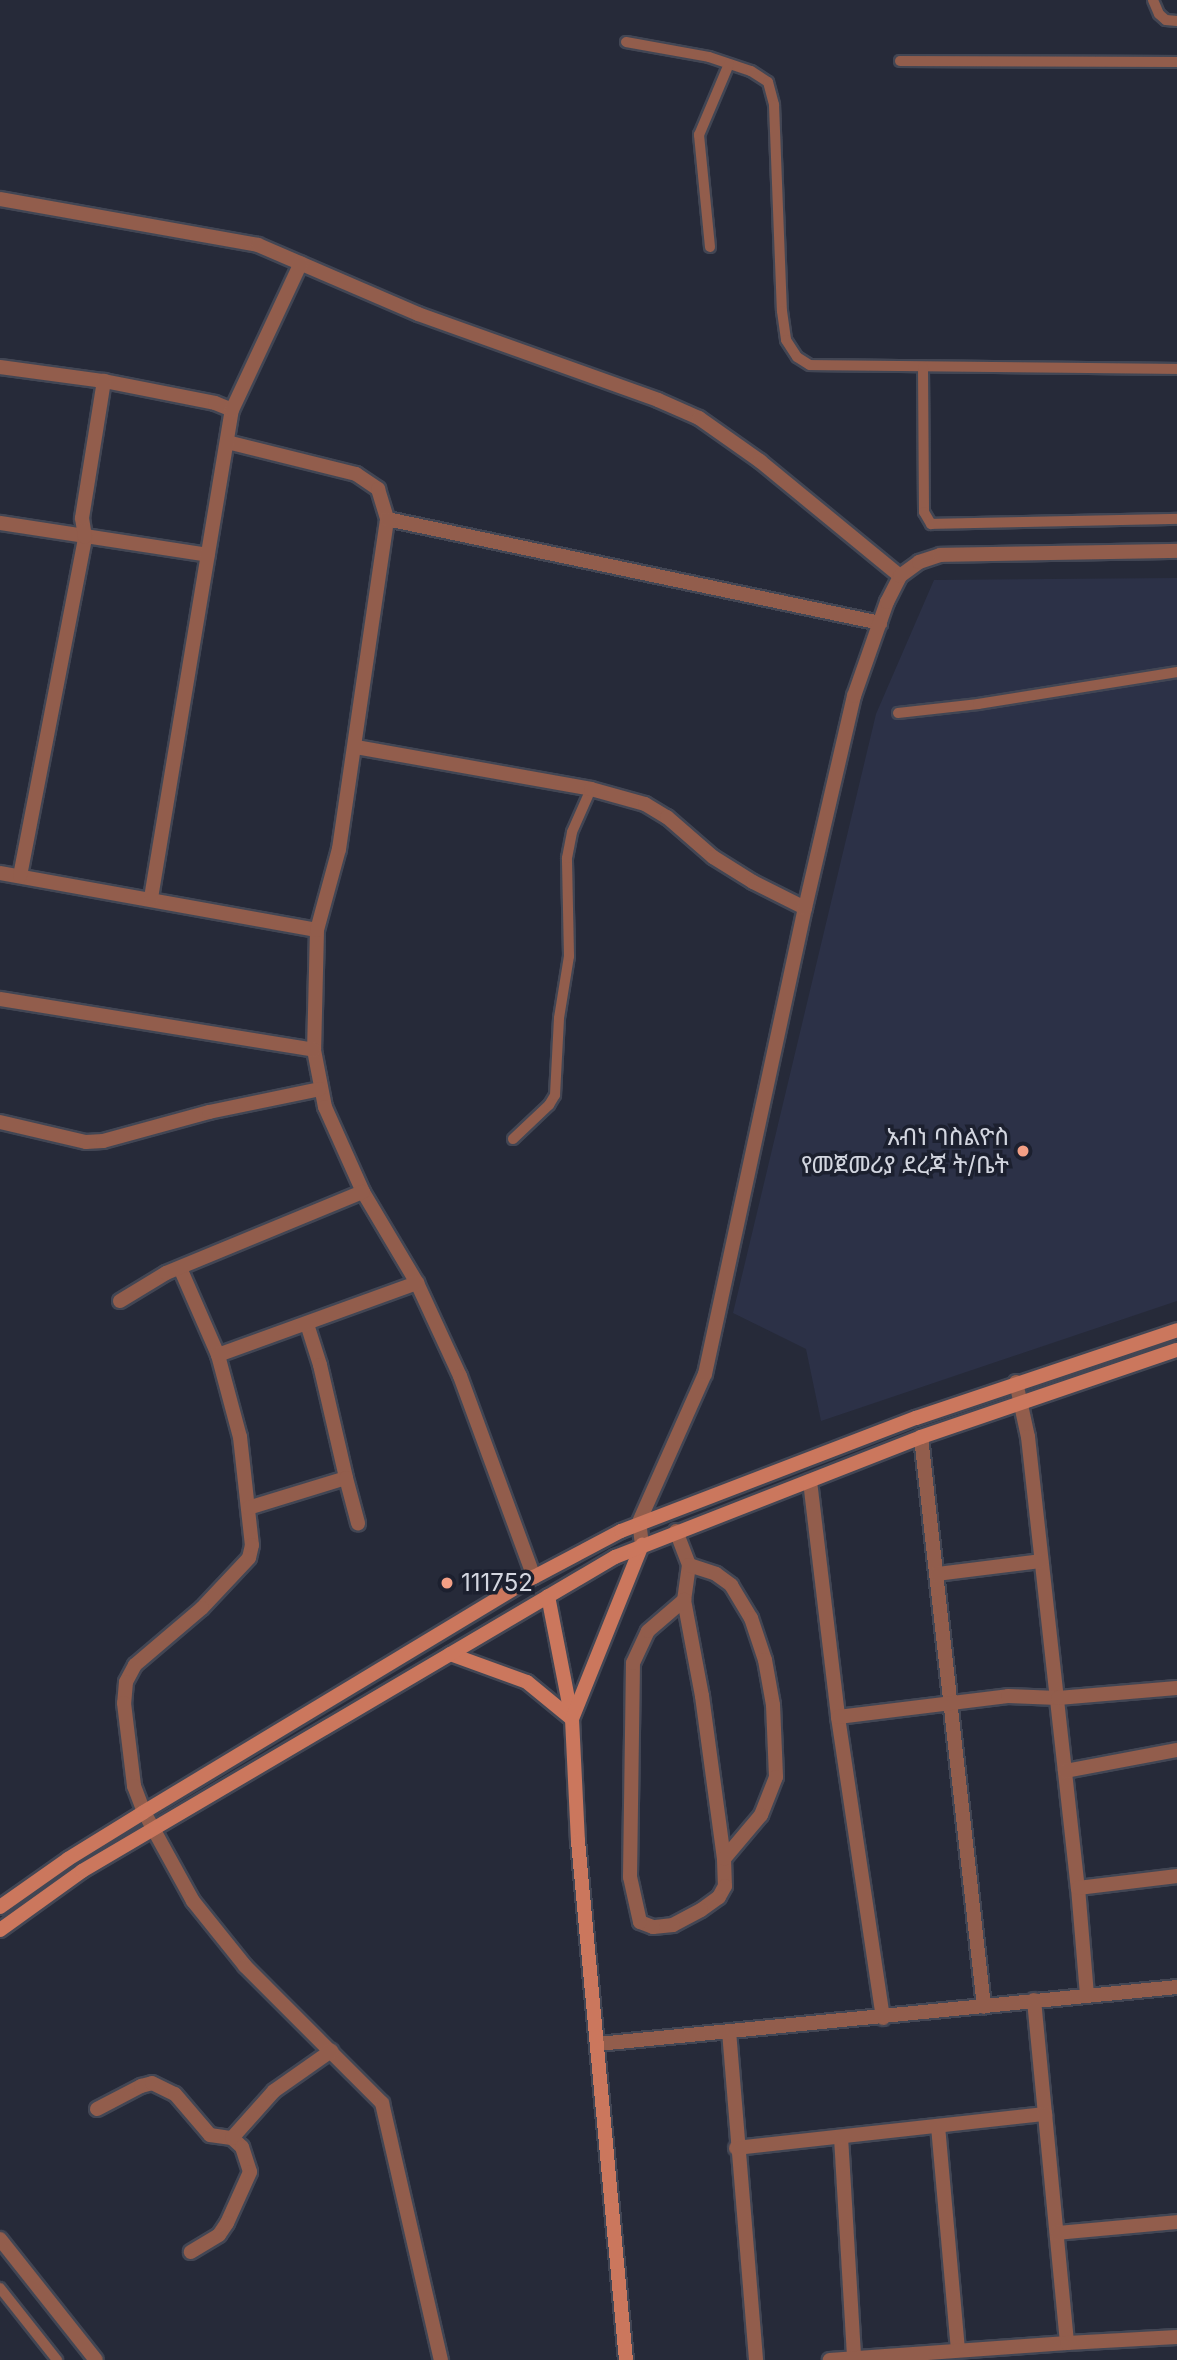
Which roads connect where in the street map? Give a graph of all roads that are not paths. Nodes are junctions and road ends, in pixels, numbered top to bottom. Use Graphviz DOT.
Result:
graph roads {
  1 [pos="1153,0"];
  2 [pos="1177,20"];
  3 [pos="626,42"];
  4 [pos="900,61"];
  5 [pos="1177,62"];
  6 [pos="729,64"];
  7 [pos="0,199"];
  8 [pos="710,247"];
  9 [pos="301,263"];
  10 [pos="0,367"];
  11 [pos="923,367"];
  12 [pos="1177,369"];
  13 [pos="104,381"];
  14 [pos="232,410"];
  15 [pos="227,442"];
  16 [pos="387,519"];
  17 [pos="1177,519"];
  18 [pos="0,523"];
  19 [pos="85,537"];
  20 [pos="1177,551"];
  21 [pos="208,555"];
  22 [pos="900,576"];
  23 [pos="880,623"];
  24 [pos="1177,672"];
  25 [pos="898,713"];
  26 [pos="356,747"];
  27 [pos="592,789"];
  28 [pos="0,873"];
  29 [pos="20,876"];
  30 [pos="151,898"];
  31 [pos="805,908"];
  32 [pos="317,930"];
  33 [pos="0,999"];
  34 [pos="314,1050"];
  35 [pos="320,1089"];
  36 [pos="0,1122"];
  37 [pos="513,1139"];
  38 [pos="363,1192"];
  39 [pos="180,1268"];
  40 [pos="417,1283"];
  41 [pos="120,1301"];
  42 [pos="307,1324"];
  43 [pos="1177,1330"];
  44 [pos="1177,1350"];
  45 [pos="218,1355"];
  46 [pos="1016,1382"];
  47 [pos="1021,1404"];
  48 [pos="921,1437"];
  49 [pos="346,1478"];
  50 [pos="810,1481"];
  51 [pos="248,1508"];
  52 [pos="639,1522"];
  53 [pos="358,1523"];
  54 [pos="676,1531"];
  55 [pos="642,1545"];
  56 [pos="1041,1561"];
  57 [pos="690,1564"];
  58 [pos="937,1574"];
  59 [pos="534,1577"];
  60 [pos="548,1596"];
  61 [pos="684,1600"];
  62 [pos="450,1654"];
  63 [pos="1177,1688"];
  64 [pos="1058,1698"];
  65 [pos="953,1702"];
  66 [pos="838,1717"];
  67 [pos="572,1719"];
  68 [pos="1177,1750"];
  69 [pos="1065,1771"];
  70 [pos="144,1812"];
  71 [pos="154,1829"];
  72 [pos="724,1860"];
  73 [pos="1177,1876"];
  74 [pos="1078,1888"];
  75 [pos="0,1907"];
  76 [pos="0,1930"];
  77 [pos="1177,1987"];
  78 [pos="1087,1995"];
  79 [pos="1034,2000"];
  80 [pos="984,2007"];
  81 [pos="883,2018"];
  82 [pos="729,2031"];
  83 [pos="598,2044"];
  84 [pos="331,2051"];
  85 [pos="97,2109"];
  86 [pos="1045,2114"];
  87 [pos="938,2126"];
  88 [pos="841,2137"];
  89 [pos="232,2138"];
  90 [pos="736,2148"];
  91 [pos="1177,2222"];
  92 [pos="1057,2233"];
  93 [pos="0,2239"];
  94 [pos="191,2252"];
  95 [pos="0,2288"];
  96 [pos="1177,2337"];
  97 [pos="1067,2343"];
  98 [pos="958,2350"];
  99 [pos="925,2357"];
  100 [pos="441,2358"];
  101 [pos="854,2358"];
  102 [pos="57,2360"];
  103 [pos="96,2360"];
  104 [pos="425,2360"];
  105 [pos="626,2360"];
  106 [pos="755,2360"];
  107 [pos="830,2360"];
  1 -- 2 [label="lane"];
  3 -- 6 [label="lane"];
  4 -- 5 [label="lane"];
  6 -- 8 [label="lane"];
  6 -- 11 [label="lane"];
  7 -- 9 [label="street"];
  9 -- 14 [label="street"];
  9 -- 22 [label="street"];
  10 -- 13 [label="street"];
  11 -- 12 [label="lane"];
  11 -- 17 [label="lane"];
  13 -- 14 [label="street"];
  13 -- 19 [label="street"];
  14 -- 15 [label="street"];
  15 -- 16 [label="street"];
  15 -- 21 [label="street"];
  16 -- 23 [label="street"];
  16 -- 26 [label="street"];
  18 -- 19 [label="street"];
  19 -- 21 [label="street"];
  19 -- 29 [label="street"];
  20 -- 22 [label="street"];
  21 -- 30 [label="street"];
  22 -- 23 [label="street"];
  23 -- 31 [label="street"];
  24 -- 25 [label="lane"];
  26 -- 27 [label="street"];
  26 -- 32 [label="street"];
  27 -- 31 [label="street"];
  27 -- 37 [label="lane"];
  28 -- 29 [label="street"];
  29 -- 30 [label="street"];
  30 -- 32 [label="street"];
  31 -- 52 [label="street"];
  32 -- 34 [label="street"];
  33 -- 34 [label="street"];
  34 -- 35 [label="street"];
  35 -- 36 [label="street"];
  35 -- 38 [label="street"];
  38 -- 39 [label="street"];
  38 -- 40 [label="street"];
  39 -- 41 [label="street"];
  39 -- 45 [label="street"];
  40 -- 42 [label="street"];
  40 -- 59 [label="street"];
  42 -- 45 [label="street"];
  42 -- 49 [label="street"];
  43 -- 46 [label="street"];
  44 -- 47 [label="street"];
  45 -- 51 [label="street"];
  46 -- 47 [label="street"];
  46 -- 52 [label="street"];
  47 -- 48 [label="street"];
  47 -- 56 [label="street"];
  48 -- 50 [label="street"];
  48 -- 58 [label="street"];
  49 -- 51 [label="street"];
  49 -- 53 [label="street"];
  50 -- 54 [label="street"];
  50 -- 66 [label="street"];
  51 -- 70 [label="street"];
  52 -- 55 [label="street"];
  52 -- 59 [label="street"];
  54 -- 55 [label="street"];
  54 -- 57 [label="street"];
  55 -- 60 [label="street"];
  55 -- 67 [label="street"];
  56 -- 58 [label="street"];
  56 -- 64 [label="street"];
  57 -- 61 [label="street"];
  57 -- 72 [label="street"];
  58 -- 65 [label="street"];
  59 -- 70 [label="street"];
  60 -- 62 [label="street"];
  60 -- 67 [label="street"];
  61 -- 72 [label="street"];
  61 -- 72 [label="street"];
  62 -- 67 [label="street"];
  62 -- 71 [label="street"];
  63 -- 64 [label="street"];
  64 -- 65 [label="street"];
  64 -- 69 [label="street"];
  65 -- 66 [label="street"];
  65 -- 80 [label="street"];
  66 -- 81 [label="street"];
  67 -- 83 [label="street"];
  68 -- 69 [label="street"];
  69 -- 74 [label="street"];
  70 -- 71 [label="street"];
  70 -- 75 [label="street"];
  71 -- 76 [label="street"];
  71 -- 84 [label="street"];
  73 -- 74 [label="street"];
  74 -- 78 [label="street"];
  77 -- 78 [label="street"];
  78 -- 79 [label="street"];
  79 -- 80 [label="street"];
  79 -- 86 [label="street"];
  80 -- 81 [label="street"];
  81 -- 82 [label="street"];
  82 -- 83 [label="street"];
  82 -- 90 [label="street"];
  83 -- 105 [label="street"];
  84 -- 89 [label="street"];
  84 -- 100 [label="street"];
  85 -- 89 [label="street"];
  86 -- 87 [label="street"];
  86 -- 92 [label="street"];
  87 -- 88 [label="street"];
  87 -- 98 [label="street"];
  88 -- 90 [label="street"];
  88 -- 101 [label="street"];
  89 -- 94 [label="street"];
  90 -- 106 [label="street"];
  91 -- 92 [label="street"];
  92 -- 97 [label="street"];
  93 -- 103 [label="street"];
  95 -- 102 [label="lane"];
  96 -- 97 [label="street"];
  97 -- 98 [label="street"];
  98 -- 99 [label="street"];
  99 -- 101 [label="street"];
  100 -- 104 [label="street"];
  101 -- 107 [label="street"];
}
